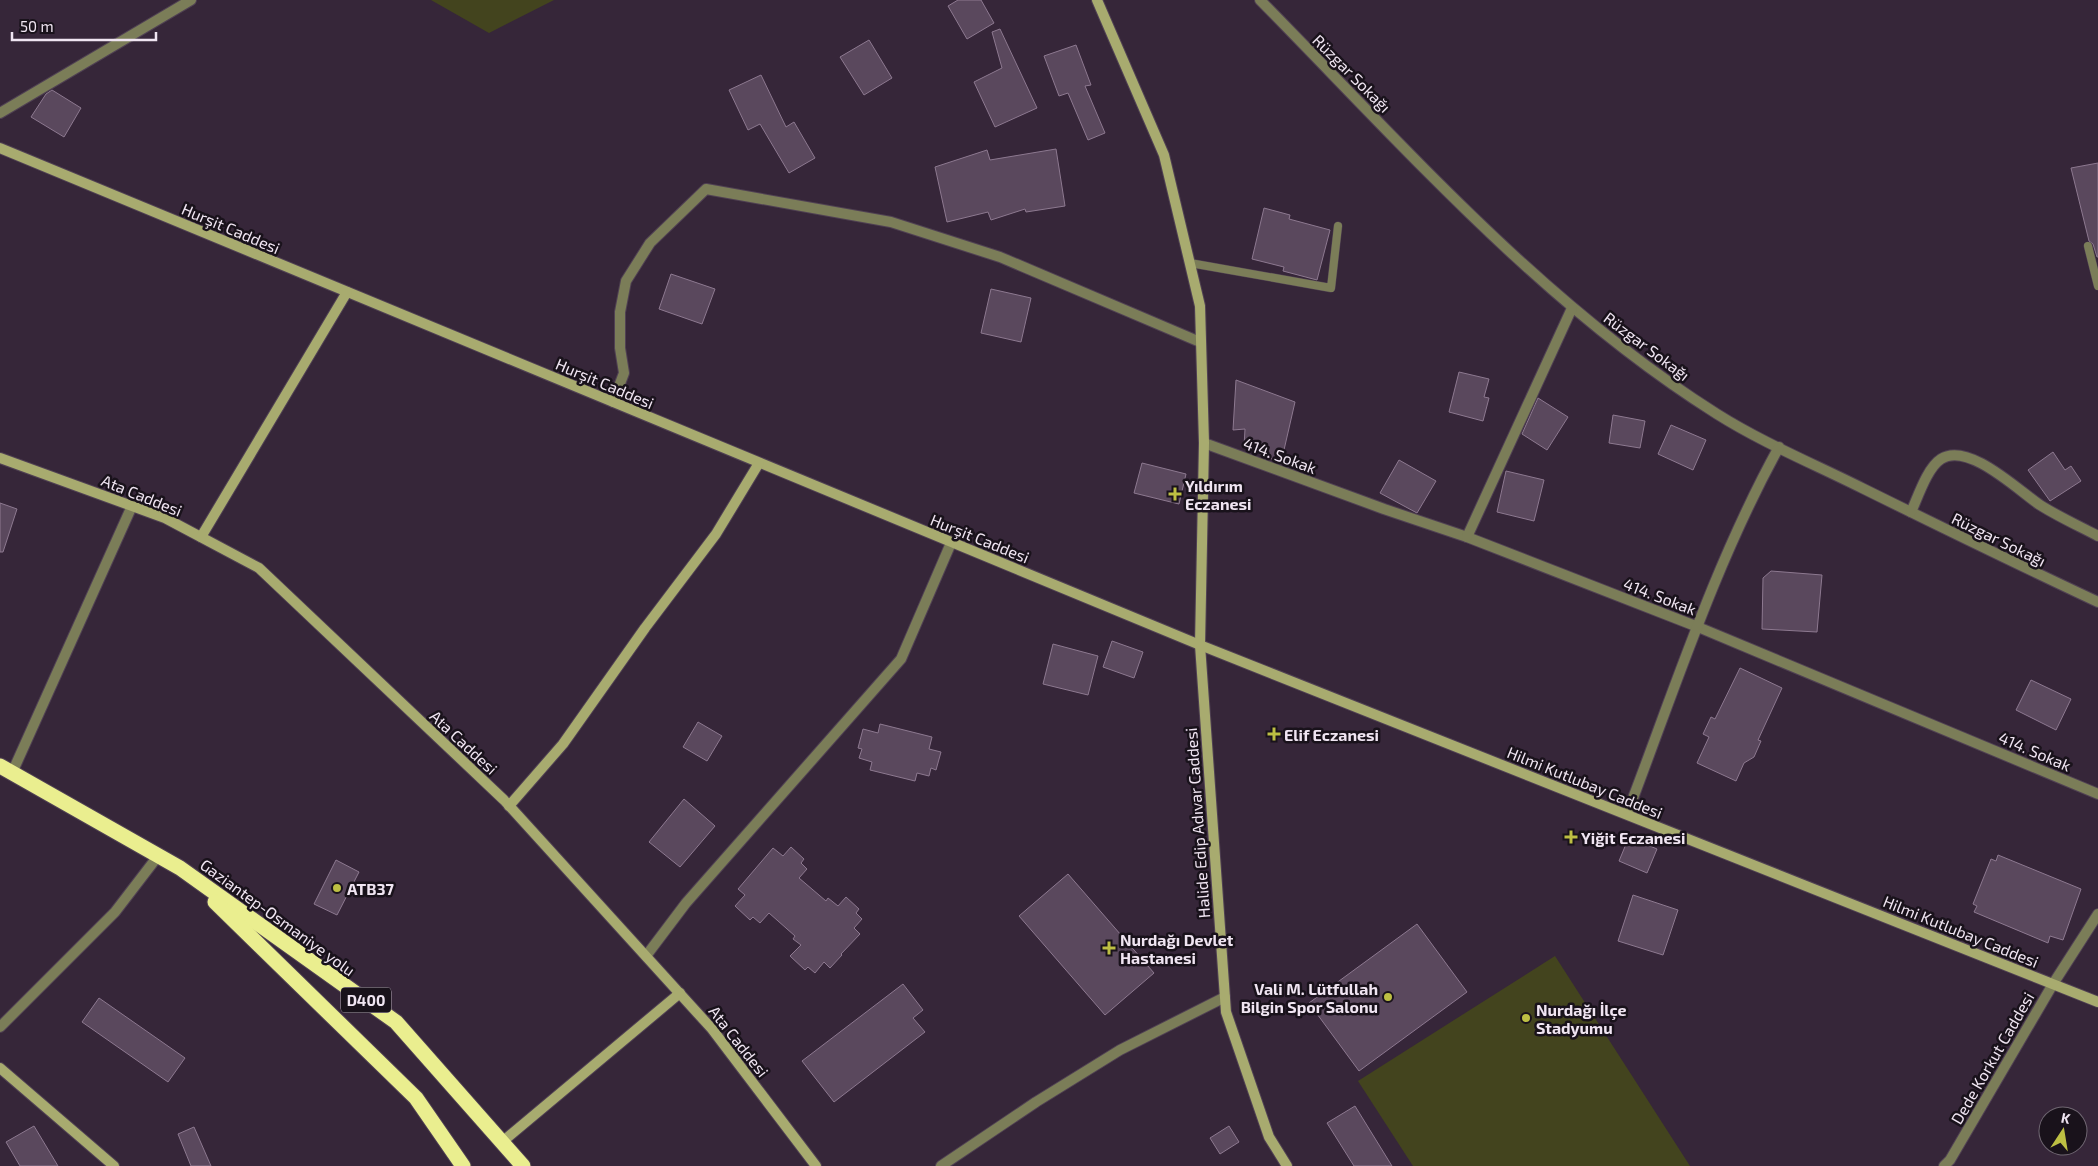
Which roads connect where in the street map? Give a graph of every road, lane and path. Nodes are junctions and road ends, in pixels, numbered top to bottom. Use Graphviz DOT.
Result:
graph roads {
  1 [pos="191,0"];
  2 [pos="1097,0"];
  3 [pos="1260,0"];
  4 [pos="0,113"];
  5 [pos="0,148"];
  6 [pos="1338,226"];
  7 [pos="2088,246"];
  8 [pos="1190,263"];
  9 [pos="2098,286"];
  10 [pos="347,292"];
  11 [pos="1572,308"];
  12 [pos="1200,342"];
  13 [pos="613,402"];
  14 [pos="1204,443"];
  15 [pos="1779,447"];
  16 [pos="0,458"];
  17 [pos="759,463"];
  18 [pos="132,506"];
  19 [pos="1911,512"];
  20 [pos="2098,536"];
  21 [pos="202,537"];
  22 [pos="1466,537"];
  23 [pos="951,543"];
  24 [pos="2098,602"];
  25 [pos="1698,627"];
  26 [pos="1200,645"];
  27 [pos="6,769"];
  28 [pos="2098,794"];
  29 [pos="509,806"];
  30 [pos="1626,814"];
  31 [pos="158,856"];
  32 [pos="180,868"];
  33 [pos="2098,914"];
  34 [pos="646,956"];
  35 [pos="2053,984"];
  36 [pos="680,993"];
  37 [pos="1225,997"];
  38 [pos="2098,1002"];
  39 [pos="0,1027"];
  40 [pos="0,1068"];
  41 [pos="502,1142"];
  42 [pos="114,1166"];
  43 [pos="463,1166"];
  44 [pos="523,1166"];
  45 [pos="816,1166"];
  46 [pos="941,1166"];
  47 [pos="1287,1166"];
  48 [pos="1944,1166"];
  1 -- 4 [label="street"];
  2 -- 8 [label="street, Halide Edip Adıvar Caddesi"];
  3 -- 11 [label="street, Rüzgar Sokağı"];
  5 -- 10 [label="street, Hurşit Caddesi"];
  6 -- 8 [label="lane"];
  7 -- 9 [label="lane"];
  8 -- 12 [label="street, Halide Edip Adıvar Caddesi"];
  10 -- 13 [label="street, Hurşit Caddesi"];
  10 -- 21 [label="street"];
  11 -- 15 [label="street, Rüzgar Sokağı"];
  11 -- 22 [label="street"];
  12 -- 13 [label="street"];
  12 -- 14 [label="street, Halide Edip Adıvar Caddesi"];
  13 -- 17 [label="street, Hurşit Caddesi"];
  14 -- 22 [label="street, 414. Sokak"];
  14 -- 26 [label="street, Halide Edip Adıvar Caddesi"];
  15 -- 19 [label="street, Rüzgar Sokağı"];
  15 -- 25 [label="street"];
  16 -- 18 [label="street, Ata Caddesi"];
  17 -- 23 [label="street, Hurşit Caddesi"];
  17 -- 29 [label="street"];
  18 -- 21 [label="street, Ata Caddesi"];
  18 -- 27 [label="street"];
  19 -- 20 [label="street"];
  19 -- 24 [label="street, Rüzgar Sokağı"];
  21 -- 29 [label="street, Ata Caddesi"];
  22 -- 25 [label="street, 414. Sokak"];
  23 -- 26 [label="street, Hurşit Caddesi"];
  23 -- 34 [label="street"];
  25 -- 28 [label="street, 414. Sokak"];
  25 -- 30 [label="street"];
  26 -- 30 [label="street, Hilmi Kutlubay Caddesi"];
  26 -- 37 [label="street, Halide Edip Adıvar Caddesi"];
  27 -- 31 [label="highway, Gaziantep-Osmaniye yolu / D400"];
  29 -- 34 [label="street, Ata Caddesi"];
  30 -- 35 [label="street, Hilmi Kutlubay Caddesi"];
  31 -- 32 [label="highway, Gaziantep-Osmaniye yolu / D400"];
  31 -- 39 [label="street"];
  32 -- 41 [label="highway, Gaziantep-Osmaniye yolu / D400"];
  32 -- 43 [label="highway, Gaziantep-Osmaniye yolu / D400"];
  33 -- 35 [label="street, Dede Korkut Caddesi"];
  34 -- 36 [label="street, Ata Caddesi"];
  35 -- 38 [label="street, Hilmi Kutlubay Caddesi"];
  35 -- 48 [label="street, Dede Korkut Caddesi"];
  36 -- 41 [label="street"];
  36 -- 45 [label="street, Ata Caddesi"];
  37 -- 46 [label="street"];
  37 -- 47 [label="street, Halide Edip Adıvar Caddesi"];
  40 -- 42 [label="street"];
  41 -- 44 [label="highway, Gaziantep-Osmaniye yolu / D400"];
}
